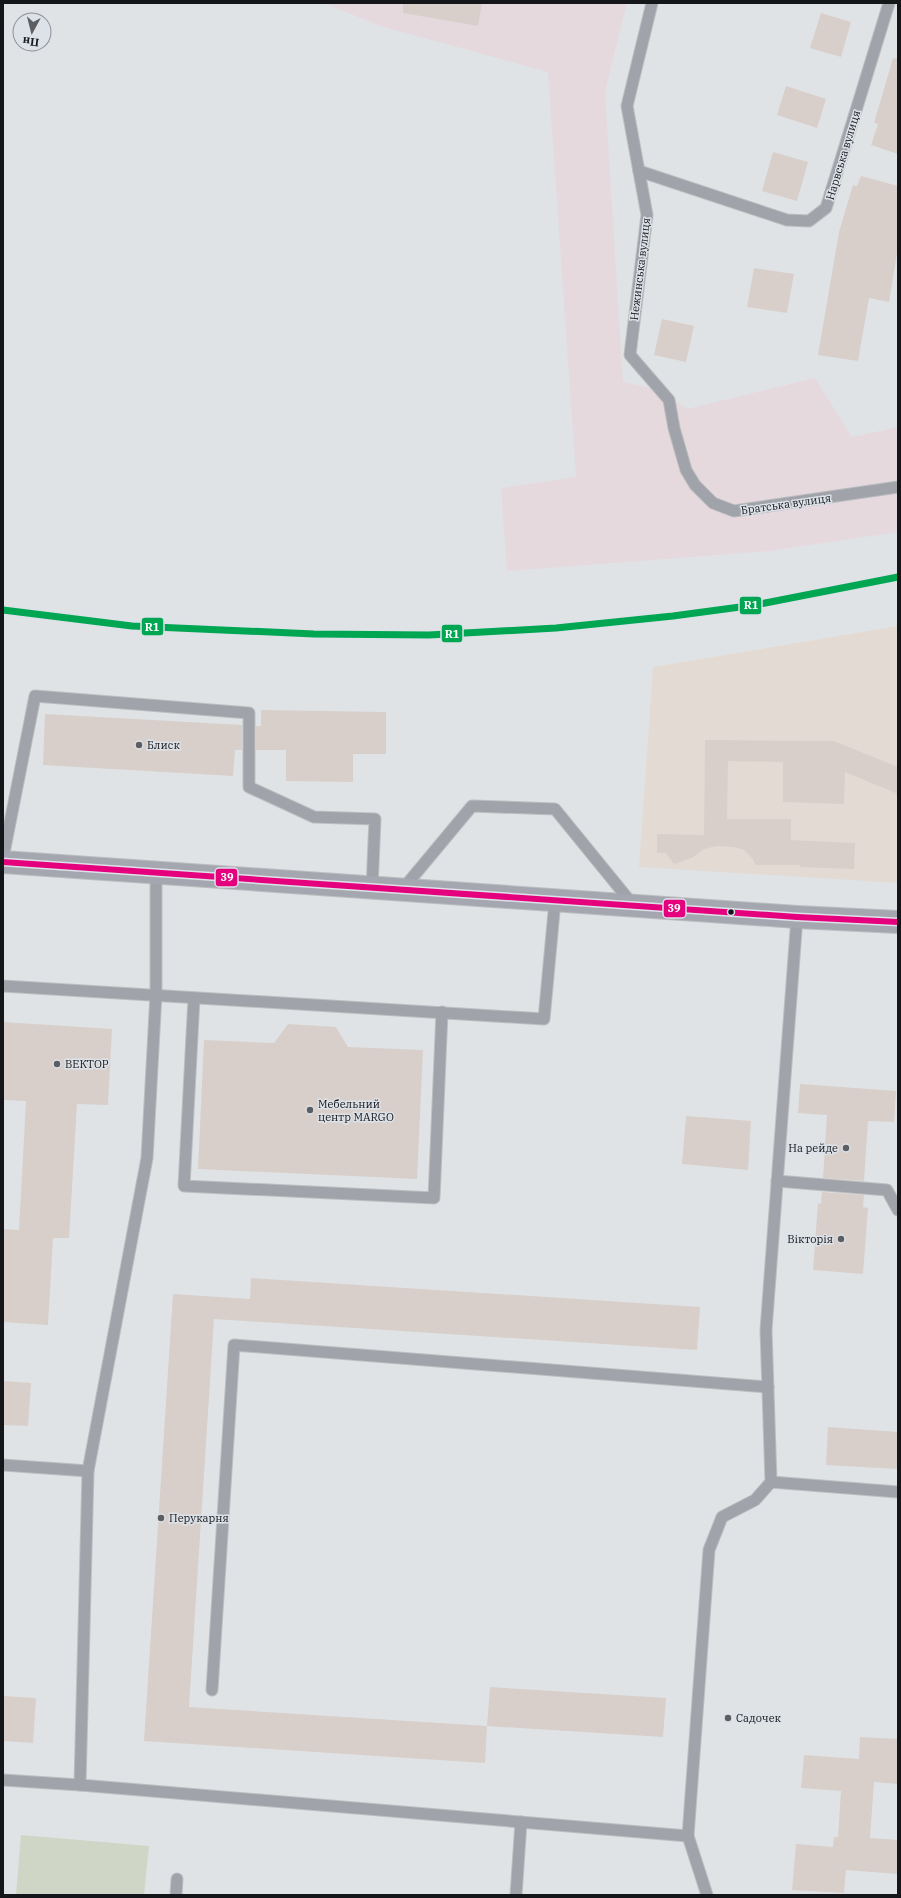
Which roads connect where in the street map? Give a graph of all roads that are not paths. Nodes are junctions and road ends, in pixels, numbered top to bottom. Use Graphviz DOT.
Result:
graph roads {
  1 [pos="652,3"];
  2 [pos="889,3"];
  3 [pos="639,171"];
  4 [pos="674,428"];
  5 [pos="898,487"];
  6 [pos="3,858"];
  7 [pos="3,862"];
  8 [pos="156,873"];
  9 [pos="372,888"];
  10 [pos="402,890"];
  11 [pos="555,901"];
  12 [pos="635,906"];
  13 [pos="797,917"];
  14 [pos="898,922"];
  15 [pos="3,986"];
  16 [pos="156,994"];
  17 [pos="194,998"];
  18 [pos="442,1012"];
  19 [pos="777,1181"];
  20 [pos="898,1210"];
  21 [pos="768,1387"];
  22 [pos="3,1465"];
  23 [pos="88,1471"];
  24 [pos="771,1482"];
  25 [pos="898,1492"];
  26 [pos="212,1690"];
  27 [pos="3,1780"];
  28 [pos="80,1785"];
  29 [pos="521,1822"];
  30 [pos="688,1836"];
  31 [pos="177,1878"];
  32 [pos="176,1895"];
  33 [pos="516,1895"];
  34 [pos="707,1895"];
  1 -- 3 [label="lane, Нежинська вулиця"];
  2 -- 3 [label="lane, Нарвська вулиця"];
  3 -- 4 [label="lane, Нежинська вулиця"];
  4 -- 5 [label="lane, Братська вулиця"];
  6 -- 9 [label="lane"];
  7 -- 8 [label="main road"];
  8 -- 9 [label="main road"];
  8 -- 16 [label="lane"];
  9 -- 10 [label="main road"];
  10 -- 11 [label="main road"];
  10 -- 12 [label="lane"];
  11 -- 12 [label="main road"];
  11 -- 18 [label="lane"];
  12 -- 13 [label="main road"];
  13 -- 14 [label="main road"];
  13 -- 19 [label="lane"];
  15 -- 16 [label="lane"];
  16 -- 17 [label="lane"];
  16 -- 23 [label="lane"];
  17 -- 18 [label="lane"];
  17 -- 18 [label="lane"];
  19 -- 20 [label="lane"];
  19 -- 21 [label="lane"];
  21 -- 24 [label="lane"];
  21 -- 26 [label="lane"];
  22 -- 23 [label="lane"];
  23 -- 28 [label="lane"];
  24 -- 25 [label="lane"];
  24 -- 30 [label="lane"];
  27 -- 28 [label="lane"];
  28 -- 29 [label="lane"];
  29 -- 30 [label="lane"];
  29 -- 33 [label="lane"];
  30 -- 34 [label="lane"];
  31 -- 32 [label="lane"];
}
